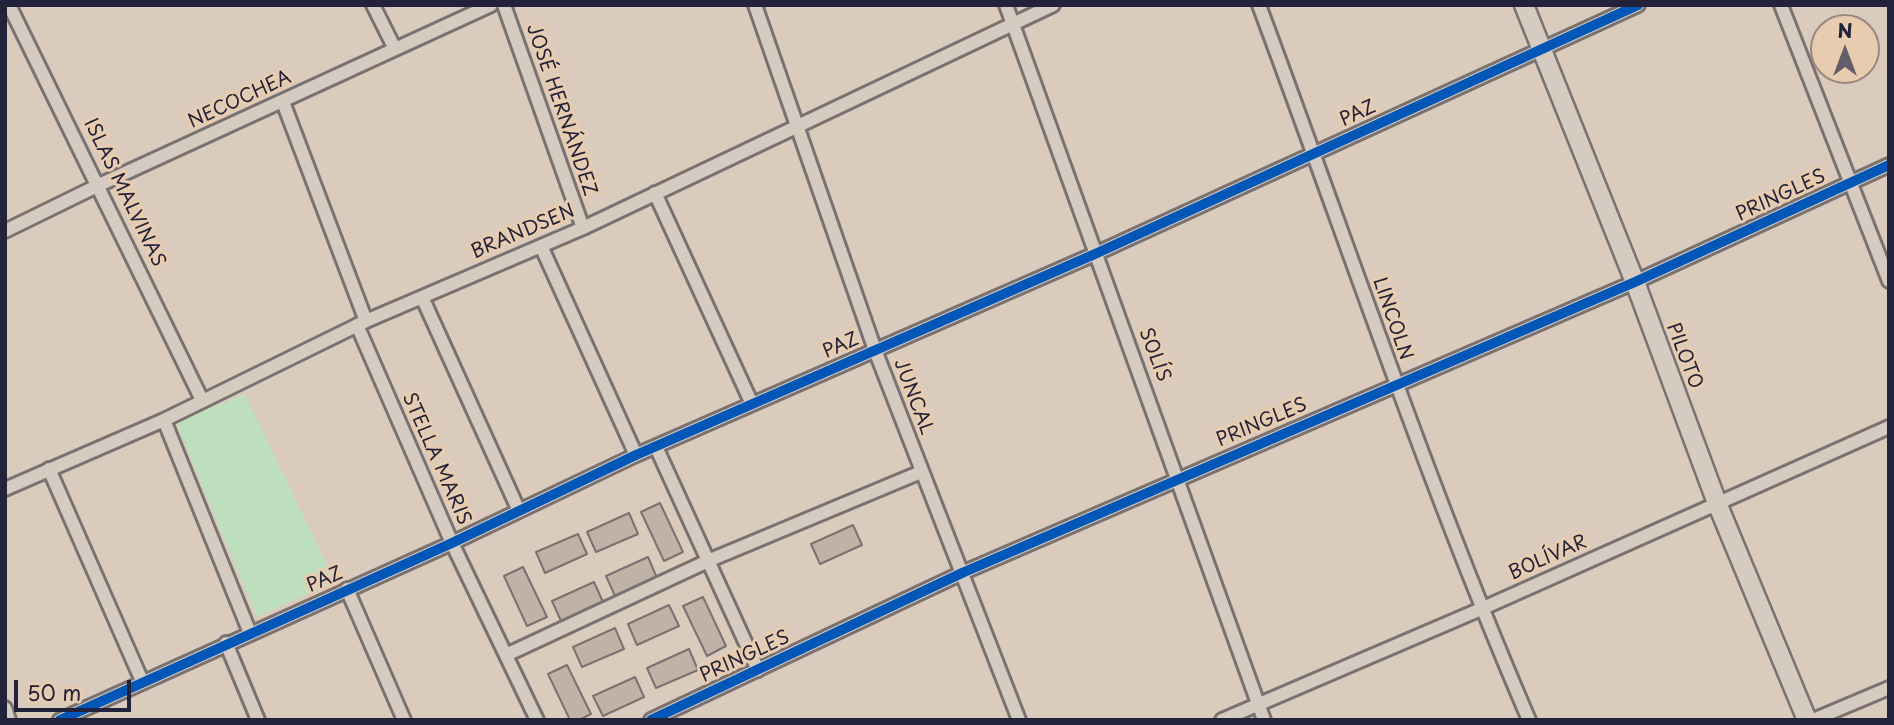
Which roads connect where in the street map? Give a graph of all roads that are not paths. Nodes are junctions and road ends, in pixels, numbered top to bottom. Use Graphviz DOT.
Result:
graph roads {
  1 [pos="9,5"];
  2 [pos="373,5"];
  3 [pos="491,5"];
  4 [pos="504,5"];
  5 [pos="755,5"];
  6 [pos="1006,5"];
  7 [pos="1054,5"];
  8 [pos="1259,5"];
  9 [pos="1524,5"];
  10 [pos="1638,5"];
  11 [pos="1781,5"];
  12 [pos="1012,24"];
  13 [pos="1541,48"];
  14 [pos="395,49"];
  15 [pos="283,102"];
  16 [pos="796,129"];
  17 [pos="1314,154"];
  18 [pos="1889,165"];
  19 [pos="1851,183"];
  20 [pos="99,185"];
  21 [pos="655,193"];
  22 [pos="583,228"];
  23 [pos="5,231"];
  24 [pos="541,246"];
  25 [pos="1095,254"];
  26 [pos="1889,281"];
  27 [pos="1634,282"];
  28 [pos="422,297"];
  29 [pos="361,323"];
  30 [pos="874,350"];
  31 [pos="1395,385"];
  32 [pos="202,400"];
  33 [pos="752,404"];
  34 [pos="164,420"];
  35 [pos="1889,427"];
  36 [pos="657,449"];
  37 [pos="636,456"];
  38 [pos="49,469"];
  39 [pos="921,472"];
  40 [pos="1179,477"];
  41 [pos="5,489"];
  42 [pos="1717,503"];
  43 [pos="519,511"];
  44 [pos="452,543"];
  45 [pos="710,561"];
  46 [pos="962,573"];
  47 [pos="347,589"];
  48 [pos="1481,609"];
  49 [pos="250,633"];
  50 [pos="226,643"];
  51 [pos="506,655"];
  52 [pos="758,670"];
  53 [pos="142,681"];
  54 [pos="1889,688"];
  55 [pos="1258,704"];
  56 [pos="5,708"];
  57 [pos="9,720"];
  58 [pos="60,720"];
  59 [pos="258,720"];
  60 [pos="404,720"];
  61 [pos="537,720"];
  62 [pos="651,720"];
  63 [pos="1019,720"];
  64 [pos="1222,720"];
  65 [pos="1264,720"];
  66 [pos="1529,720"];
  67 [pos="1807,720"];
  68 [pos="1813,720"];
  1 -- 20 [label="street, ISLAS MALVINAS"];
  2 -- 14 [label="street"];
  3 -- 14 [label="street, NECOCHEA"];
  4 -- 22 [label="street, JOSÉ HERNÁNDEZ"];
  5 -- 16 [label="street, JUNCAL"];
  6 -- 12 [label="street, SOLÍS"];
  7 -- 12 [label="street, BRANDSEN"];
  8 -- 17 [label="street, LINCOLN"];
  9 -- 13 [label="main road, PILOTO"];
  10 -- 13 [label="street, PAZ"];
  11 -- 19 [label="street"];
  12 -- 16 [label="street, BRANDSEN"];
  12 -- 25 [label="street, SOLÍS"];
  13 -- 17 [label="street, PAZ"];
  13 -- 27 [label="main road, PILOTO"];
  14 -- 15 [label="street, NECOCHEA"];
  15 -- 20 [label="street, NECOCHEA"];
  15 -- 29 [label="street, STELLA MARIS"];
  16 -- 21 [label="street, BRANDSEN"];
  16 -- 30 [label="street, JUNCAL"];
  17 -- 25 [label="street, PAZ"];
  17 -- 31 [label="street, LINCOLN"];
  18 -- 19 [label="street, PRINGLES"];
  19 -- 26 [label="street"];
  19 -- 27 [label="street, PRINGLES"];
  20 -- 23 [label="street, NECOCHEA"];
  20 -- 32 [label="street, ISLAS MALVINAS"];
  21 -- 22 [label="street, BRANDSEN"];
  21 -- 33 [label="street"];
  22 -- 24 [label="street, BRANDSEN"];
  24 -- 28 [label="street, BRANDSEN"];
  24 -- 37 [label="street"];
  25 -- 30 [label="street, PAZ"];
  25 -- 40 [label="street, SOLÍS"];
  27 -- 31 [label="street, PRINGLES"];
  27 -- 42 [label="main road, PILOTO"];
  28 -- 29 [label="street, BRANDSEN"];
  28 -- 43 [label="street"];
  29 -- 32 [label="street, BRANDSEN"];
  29 -- 44 [label="street, STELLA MARIS"];
  30 -- 33 [label="street, PAZ"];
  30 -- 39 [label="street, JUNCAL"];
  31 -- 40 [label="street, PRINGLES"];
  31 -- 48 [label="street, LINCOLN"];
  32 -- 34 [label="street, BRANDSEN"];
  33 -- 36 [label="street, PAZ"];
  34 -- 38 [label="street, BRANDSEN"];
  34 -- 49 [label="street"];
  35 -- 42 [label="street, BOLÍVAR"];
  36 -- 37 [label="street, PAZ"];
  36 -- 45 [label="street"];
  37 -- 43 [label="street, PAZ"];
  38 -- 41 [label="street, BRANDSEN"];
  38 -- 53 [label="street"];
  39 -- 45 [label="street"];
  39 -- 46 [label="street, JUNCAL"];
  40 -- 46 [label="street, PRINGLES"];
  40 -- 55 [label="street, SOLÍS"];
  42 -- 48 [label="street, BOLÍVAR"];
  42 -- 67 [label="main road, PILOTO"];
  43 -- 44 [label="street, PAZ"];
  44 -- 47 [label="street, PAZ"];
  44 -- 51 [label="street, STELLA MARIS"];
  45 -- 51 [label="street"];
  45 -- 52 [label="street"];
  46 -- 52 [label="street, PRINGLES"];
  46 -- 63 [label="street, JUNCAL"];
  47 -- 49 [label="street, PAZ"];
  47 -- 60 [label="street"];
  48 -- 55 [label="street, BOLÍVAR"];
  48 -- 66 [label="street, LINCOLN"];
  49 -- 50 [label="street, PAZ"];
  50 -- 53 [label="street, PAZ"];
  50 -- 59 [label="street"];
  51 -- 61 [label="street, STELLA MARIS"];
  52 -- 62 [label="street, PRINGLES"];
  53 -- 58 [label="street, PAZ"];
  54 -- 68 [label="street"];
  55 -- 64 [label="street, BOLÍVAR"];
  55 -- 65 [label="street, SOLÍS"];
  56 -- 57 [label="street"];
}
